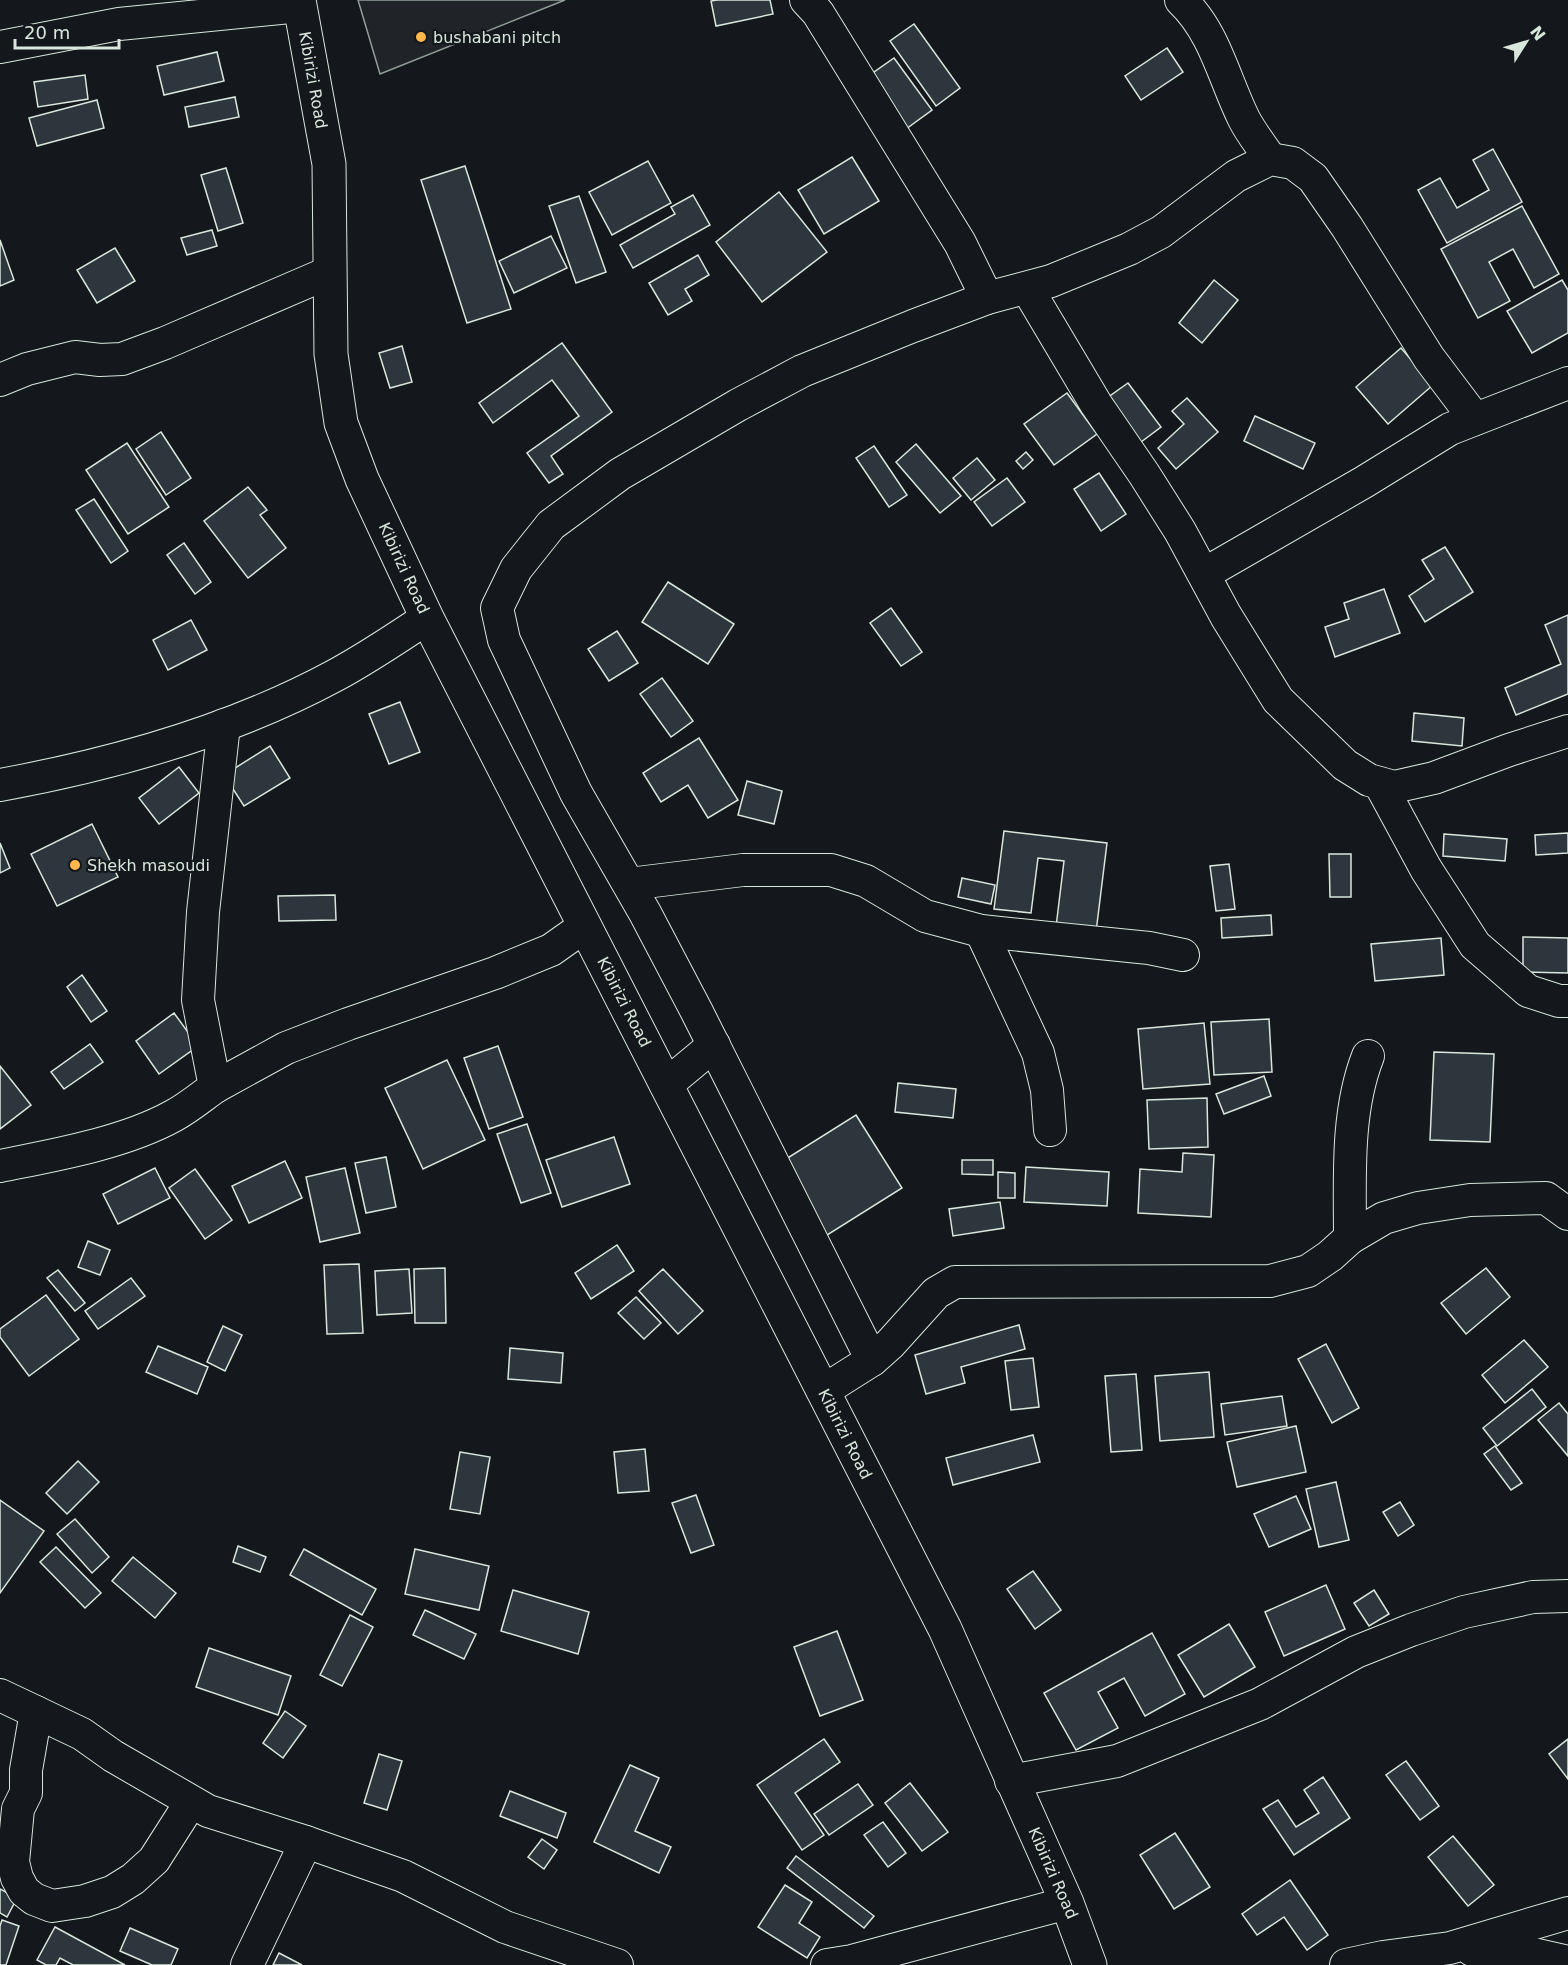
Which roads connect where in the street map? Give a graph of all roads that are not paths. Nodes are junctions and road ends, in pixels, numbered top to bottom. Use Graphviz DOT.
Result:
graph roads {
  1 [pos="806,0"];
  2 [pos="1181,0"];
  3 [pos="299,3"];
  4 [pos="0,47"];
  5 [pos="1270,159"];
  6 [pos="330,272"];
  7 [pos="1027,288"];
  8 [pos="987,298"];
  9 [pos="0,380"];
  10 [pos="1568,382"];
  11 [pos="1475,419"];
  12 [pos="1204,574"];
  13 [pos="427,618"];
  14 [pos="224,725"];
  15 [pos="1568,731"];
  16 [pos="1380,784"];
  17 [pos="0,785"];
  18 [pos="629,884"];
  19 [pos="585,926"];
  20 [pos="981,931"];
  21 [pos="1183,955"];
  22 [pos="1568,1001"];
  23 [pos="714,1045"];
  24 [pos="1368,1056"];
  25 [pos="666,1085"];
  26 [pos="215,1087"];
  27 [pos="1050,1130"];
  28 [pos="0,1166"];
  29 [pos="1568,1214"];
  30 [pos="1350,1238"];
  31 [pos="872,1360"];
  32 [pos="823,1391"];
  33 [pos="1568,1596"];
  34 [pos="0,1695"];
  35 [pos="36,1712"];
  36 [pos="1011,1781"];
  37 [pos="191,1802"];
  38 [pos="306,1842"];
  39 [pos="1067,1903"];
  40 [pos="1568,1913"];
  41 [pos="1450,1948"];
  42 [pos="1568,1962"];
  43 [pos="247,1965"];
  44 [pos="617,1965"];
  45 [pos="827,1965"];
  46 [pos="1090,1965"];
  47 [pos="1346,1965"];
  1 -- 8 [label="street"];
  2 -- 5 [label="street"];
  3 -- 4 [label="street"];
  3 -- 6 [label="street, Kibirizi Road"];
  5 -- 7 [label="street"];
  5 -- 11 [label="street"];
  6 -- 9 [label="street"];
  6 -- 13 [label="street, Kibirizi Road"];
  7 -- 8 [label="street"];
  7 -- 12 [label="street"];
  8 -- 18 [label="street"];
  10 -- 11 [label="street"];
  11 -- 12 [label="street"];
  12 -- 16 [label="street"];
  13 -- 14 [label="street"];
  13 -- 19 [label="street, Kibirizi Road"];
  14 -- 17 [label="street"];
  14 -- 26 [label="street"];
  15 -- 16 [label="street"];
  16 -- 22 [label="street"];
  18 -- 20 [label="street"];
  18 -- 23 [label="street"];
  19 -- 25 [label="street, Kibirizi Road"];
  19 -- 26 [label="street"];
  20 -- 21 [label="street"];
  20 -- 27 [label="street"];
  23 -- 25 [label="street"];
  23 -- 31 [label="street"];
  24 -- 30 [label="street"];
  25 -- 32 [label="street, Kibirizi Road"];
  26 -- 28 [label="street"];
  29 -- 30 [label="street"];
  30 -- 31 [label="street"];
  31 -- 32 [label="street"];
  32 -- 36 [label="street, Kibirizi Road"];
  33 -- 36 [label="street"];
  34 -- 35 [label="street"];
  35 -- 37 [label="street"];
  35 -- 37 [label="street"];
  36 -- 39 [label="street, Kibirizi Road"];
  37 -- 38 [label="street"];
  38 -- 43 [label="street"];
  38 -- 44 [label="street"];
  39 -- 45 [label="street"];
  39 -- 46 [label="street, Kibirizi Road"];
  40 -- 41 [label="street"];
  41 -- 42 [label="street"];
  41 -- 47 [label="street"];
}
